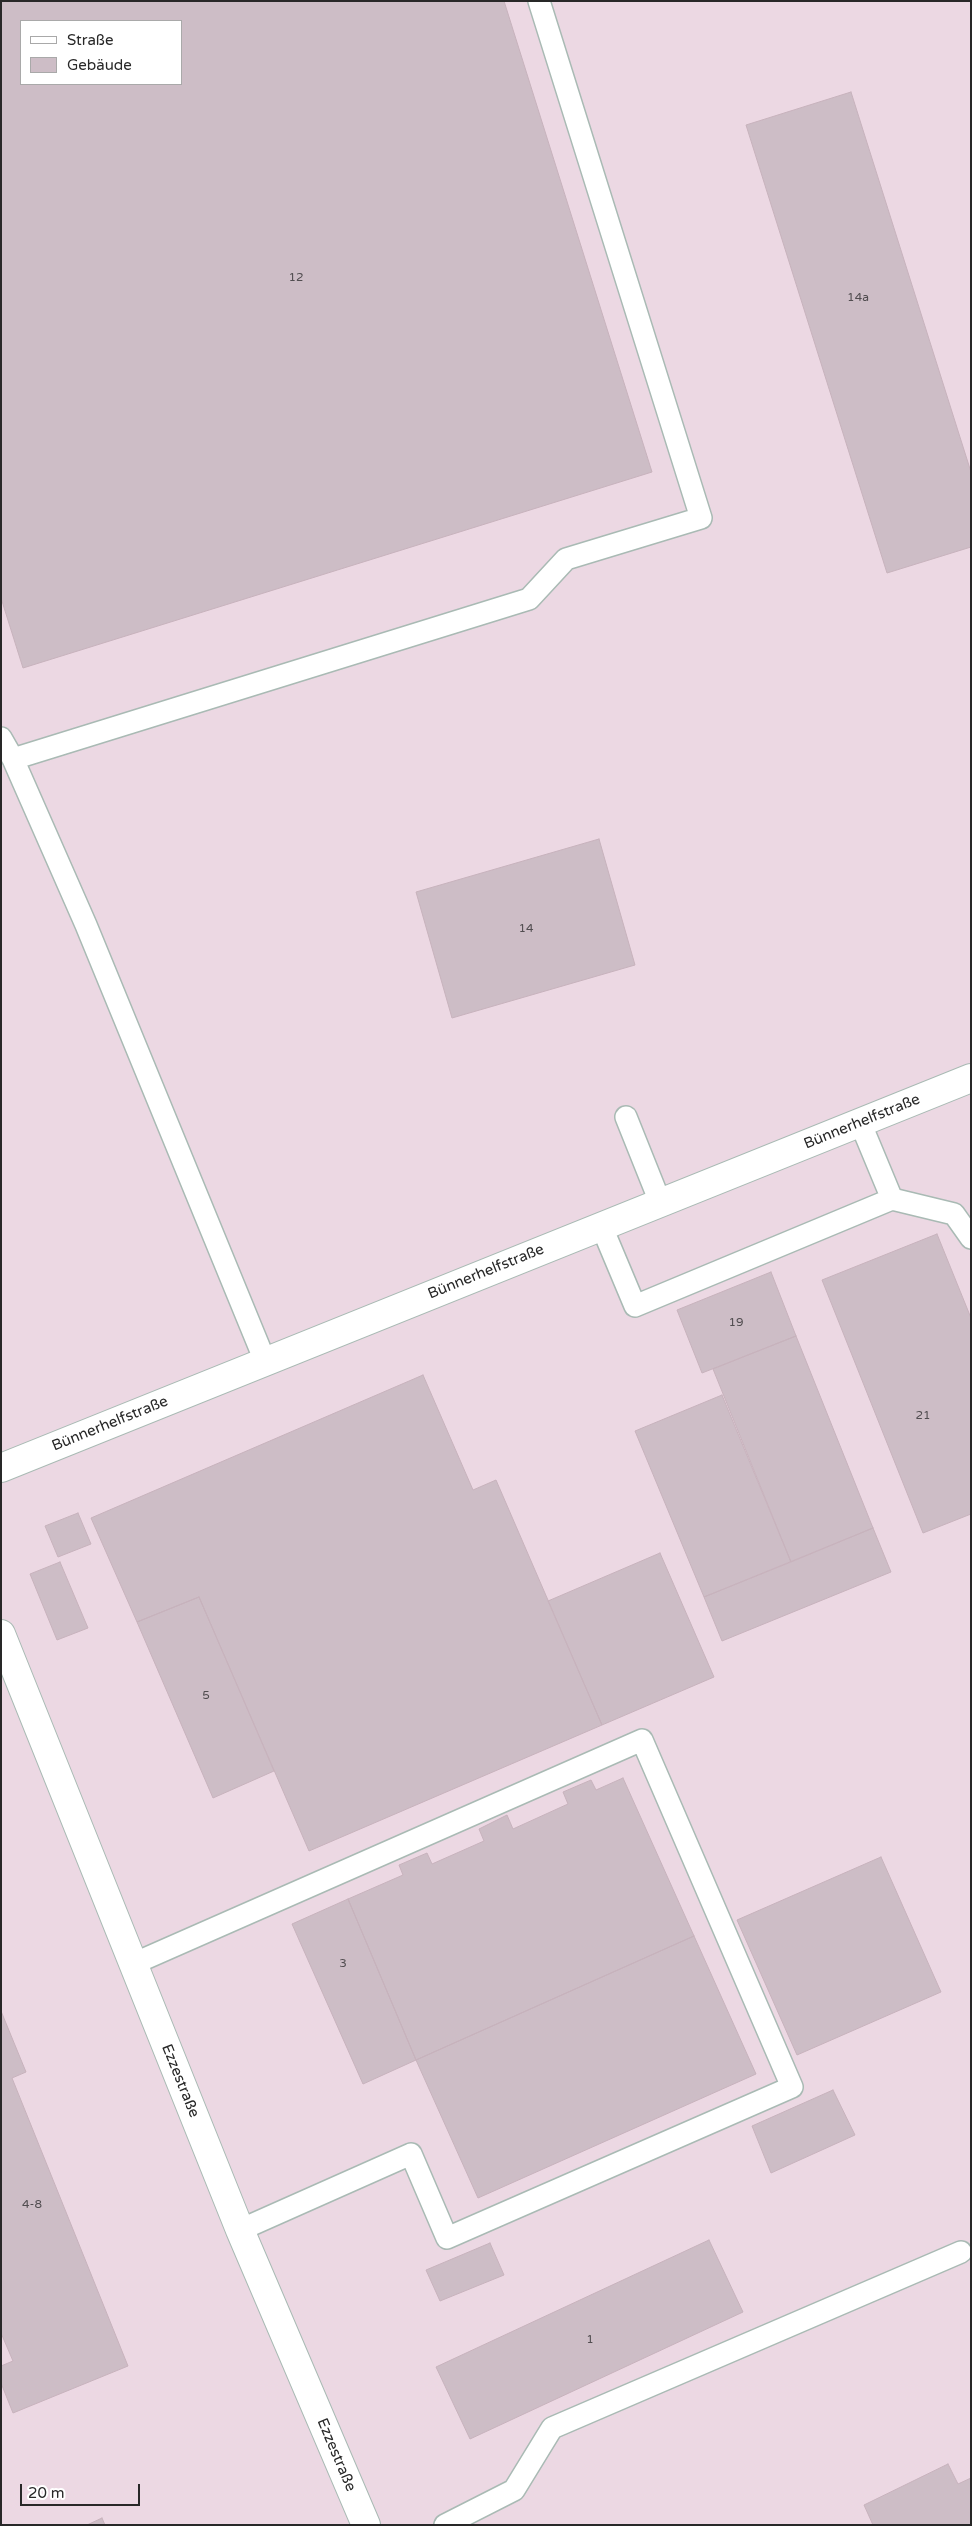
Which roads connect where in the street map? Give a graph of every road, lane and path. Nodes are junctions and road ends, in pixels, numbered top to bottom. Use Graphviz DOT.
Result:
graph roads {
  1 [pos="539,1"];
  2 [pos="1,738"];
  3 [pos="13,759"];
  4 [pos="971,1078"];
  5 [pos="626,1117"];
  6 [pos="860,1122"];
  7 [pos="892,1199"];
  8 [pos="660,1202"];
  9 [pos="601,1225"];
  10 [pos="971,1238"];
  11 [pos="264,1361"];
  12 [pos="1,1468"];
  13 [pos="1,1634"];
  14 [pos="133,1964"];
  15 [pos="240,2230"];
  16 [pos="961,2252"];
  17 [pos="366,2525"];
  18 [pos="445,2525"];
  1 -- 3 [label="lane"];
  2 -- 3 [label="lane"];
  3 -- 11 [label="lane"];
  4 -- 6 [label="street, Bünnerhelfstraße"];
  5 -- 8 [label="lane"];
  6 -- 7 [label="lane"];
  6 -- 8 [label="street, Bünnerhelfstraße"];
  7 -- 9 [label="lane"];
  7 -- 10 [label="lane"];
  8 -- 9 [label="street, Bünnerhelfstraße"];
  9 -- 11 [label="street, Bünnerhelfstraße"];
  11 -- 12 [label="street, Bünnerhelfstraße"];
  13 -- 14 [label="street, Ezzestraße"];
  14 -- 15 [label="street, Ezzestraße"];
  14 -- 15 [label="lane"];
  15 -- 17 [label="street, Ezzestraße"];
  16 -- 18 [label="lane"];
}
